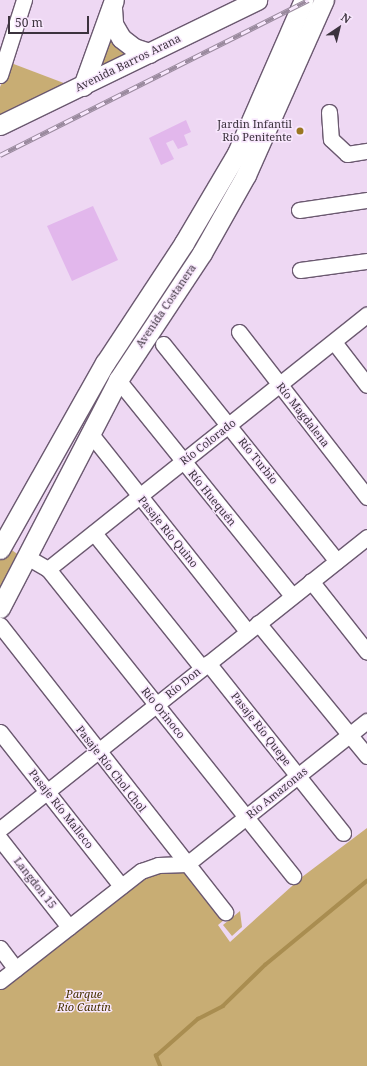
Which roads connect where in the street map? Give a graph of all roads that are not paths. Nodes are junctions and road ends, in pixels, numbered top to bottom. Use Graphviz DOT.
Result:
graph roads {
  1 [pos="24,0"];
  2 [pos="258,0"];
  3 [pos="304,0"];
  4 [pos="324,0"];
  5 [pos="113,4"];
  6 [pos="150,53"];
  7 [pos="0,75"];
  8 [pos="83,86"];
  9 [pos="329,112"];
  10 [pos="0,125"];
  11 [pos="367,151"];
  12 [pos="367,200"];
  13 [pos="299,210"];
  14 [pos="367,261"];
  15 [pos="300,270"];
  16 [pos="367,314"];
  17 [pos="239,332"];
  18 [pos="334,342"];
  19 [pos="163,344"];
  20 [pos="118,380"];
  21 [pos="280,384"];
  22 [pos="367,385"];
  23 [pos="229,425"];
  24 [pos="90,433"];
  25 [pos="183,461"];
  26 [pos="139,496"];
  27 [pos="367,497"];
  28 [pos="94,532"];
  29 [pos="366,541"];
  30 [pos="0,550"];
  31 [pos="27,557"];
  32 [pos="337,561"];
  33 [pos="48,569"];
  34 [pos="311,581"];
  35 [pos="292,596"];
  36 [pos="0,608"];
  37 [pos="0,625"];
  38 [pos="253,627"];
  39 [pos="367,652"];
  40 [pos="205,665"];
  41 [pos="156,705"];
  42 [pos="367,721"];
  43 [pos="0,732"];
  44 [pos="349,735"];
  45 [pos="97,752"];
  46 [pos="367,756"];
  47 [pos="298,776"];
  48 [pos="47,792"];
  49 [pos="246,818"];
  50 [pos="0,829"];
  51 [pos="343,833"];
  52 [pos="0,839"];
  53 [pos="187,864"];
  54 [pos="293,876"];
  55 [pos="121,886"];
  56 [pos="225,912"];
  57 [pos="69,927"];
  58 [pos="0,948"];
  59 [pos="16,969"];
  60 [pos="0,981"];
  1 -- 7 [label="street"];
  2 -- 6 [label="main road, Avenida Barros Arana"];
  3 -- 30 [label="main road, Avenida Costanera"];
  4 -- 20 [label="main road, Avenida Costanera"];
  5 -- 6 [label="main road"];
  5 -- 8 [label="main road"];
  6 -- 8 [label="main road, Avenida Barros Arana"];
  8 -- 10 [label="main road, Avenida Barros Arana"];
  9 -- 11 [label="street"];
  12 -- 13 [label="street"];
  14 -- 15 [label="street"];
  16 -- 18 [label="street, Río Colorado"];
  17 -- 21 [label="street, Río Magdalena"];
  18 -- 21 [label="street, Río Colorado"];
  18 -- 22 [label="street"];
  19 -- 23 [label="street, Río Turbio"];
  20 -- 24 [label="main road, Avenida Costanera"];
  20 -- 25 [label="street, Río Huequén"];
  21 -- 23 [label="street, Río Colorado"];
  21 -- 27 [label="street, Río Magdalena"];
  23 -- 25 [label="street, Río Colorado"];
  23 -- 32 [label="street, Río Turbio"];
  24 -- 26 [label="street, Pasaje Río Quino"];
  24 -- 31 [label="main road, Avenida Costanera"];
  25 -- 26 [label="street, Río Colorado"];
  25 -- 35 [label="street, Río Huequén"];
  26 -- 28 [label="street, Río Colorado"];
  26 -- 38 [label="street, Pasaje Río Quino"];
  28 -- 33 [label="street, Río Colorado"];
  28 -- 40 [label="street, Pasaje Río Quepe"];
  29 -- 32 [label="street, Río Don"];
  31 -- 33 [label="street, Río Orinoco"];
  31 -- 36 [label="main road, Avenida Costanera"];
  32 -- 34 [label="street, Río Don"];
  33 -- 41 [label="street, Río Orinoco"];
  34 -- 35 [label="street, Río Don"];
  34 -- 39 [label="street"];
  35 -- 38 [label="street, Río Don"];
  37 -- 45 [label="street, Pasaje Río Chol Chol"];
  38 -- 40 [label="street, Río Don"];
  38 -- 44 [label="street, Pasaje Río Quino"];
  40 -- 41 [label="street, Río Don"];
  40 -- 47 [label="street, Pasaje Río Quepe"];
  41 -- 45 [label="street, Río Don"];
  41 -- 49 [label="street, Río Orinoco"];
  42 -- 44 [label="street, Río Amazonas"];
  43 -- 48 [label="street, Pasaje Río Malleco"];
  44 -- 46 [label="street, Pasaje Río Quino"];
  44 -- 47 [label="street, Río Amazonas"];
  45 -- 48 [label="street, Río Don"];
  45 -- 53 [label="street, Pasaje Río Chol Chol"];
  47 -- 49 [label="street, Río Amazonas"];
  47 -- 51 [label="street, Pasaje Río Quepe"];
  48 -- 50 [label="street, Río Don"];
  48 -- 55 [label="street, Pasaje Río Malleco"];
  49 -- 53 [label="street, Río Amazonas"];
  49 -- 54 [label="street, Río Orinoco"];
  52 -- 57 [label="street, Langdon 15"];
  53 -- 55 [label="street"];
  53 -- 56 [label="street, Pasaje Río Chol Chol"];
  55 -- 57 [label="street"];
  57 -- 59 [label="street"];
  58 -- 59 [label="street"];
  59 -- 60 [label="street"];
}
